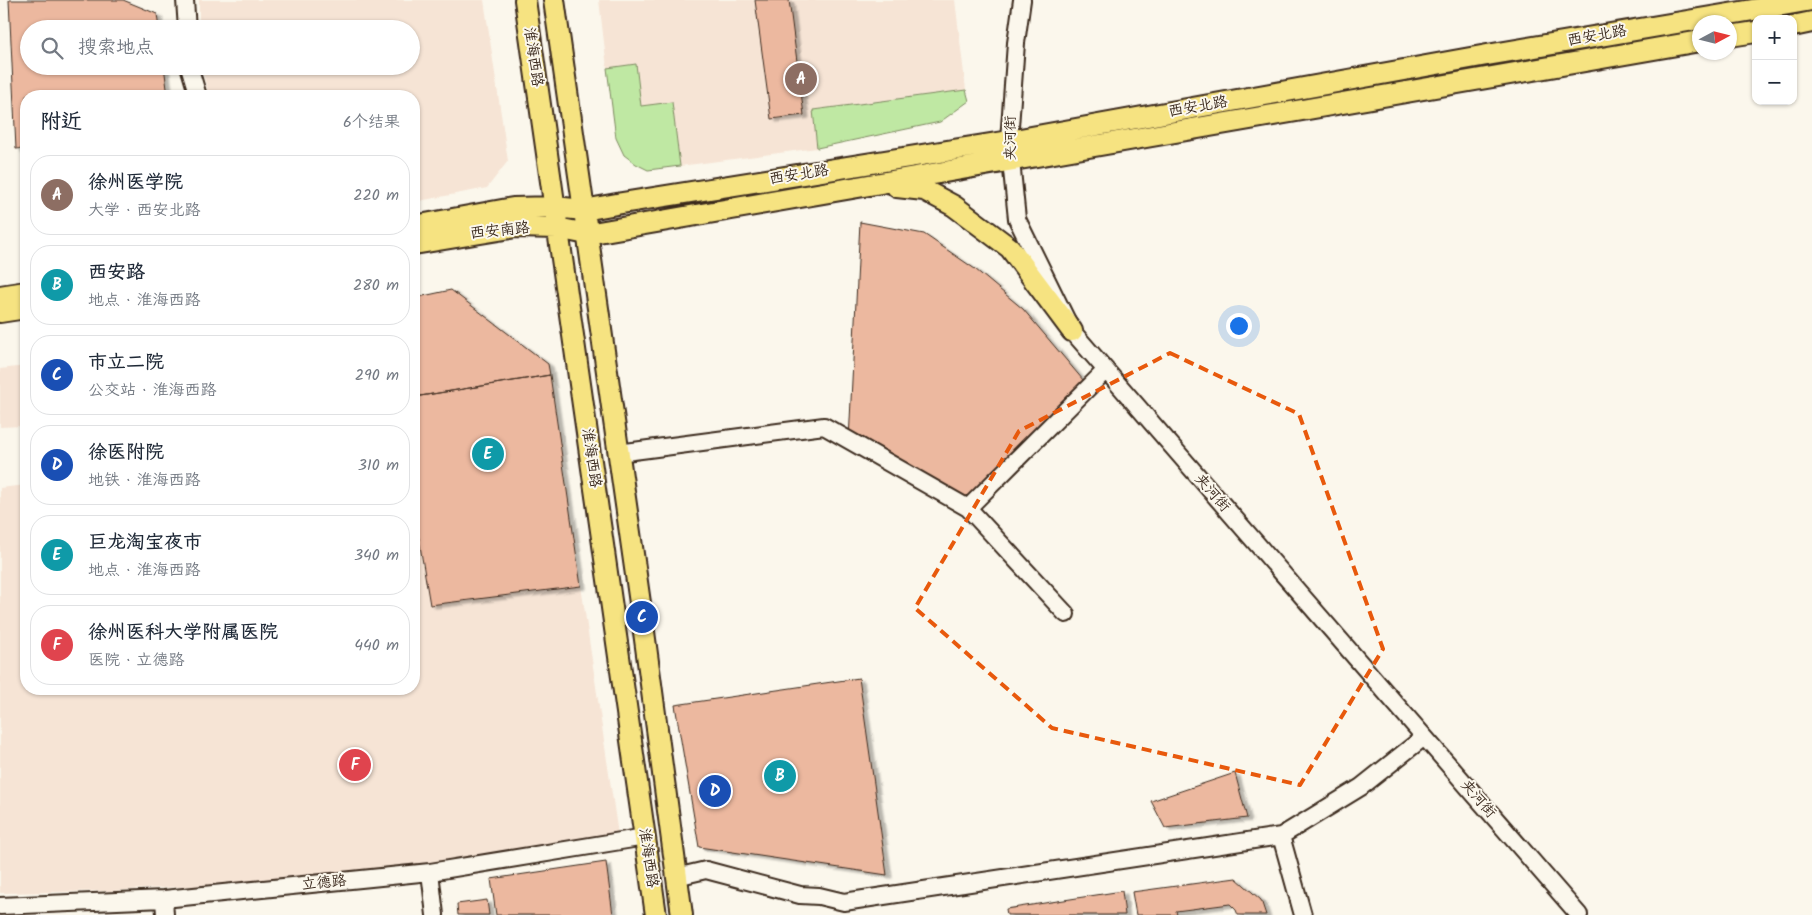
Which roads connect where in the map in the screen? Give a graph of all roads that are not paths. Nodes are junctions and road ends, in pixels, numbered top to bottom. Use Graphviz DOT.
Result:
graph roads {
  1 [pos="185,0"];
  2 [pos="525,0"];
  3 [pos="554,0"];
  4 [pos="1022,0"];
  5 [pos="1812,0"];
  6 [pos="186,20"];
  7 [pos="1812,22"];
  8 [pos="1797,25"];
  9 [pos="1752,33"];
  10 [pos="1737,35"];
  11 [pos="1692,42"];
  12 [pos="192,75"];
  13 [pos="196,90"];
  14 [pos="1009,141"];
  15 [pos="1010,161"];
  16 [pos="873,185"];
  17 [pos="554,207"];
  18 [pos="584,210"];
  19 [pos="420,225"];
  20 [pos="558,228"];
  21 [pos="587,234"];
  22 [pos="420,243"];
  23 [pos="20,293"];
  24 [pos="0,296"];
  25 [pos="20,309"];
  26 [pos="0,312"];
  27 [pos="1072,330"];
  28 [pos="1106,370"];
  29 [pos="618,453"];
  30 [pos="968,508"];
  31 [pos="1066,614"];
  32 [pos="1424,737"];
  33 [pos="1281,836"];
  34 [pos="645,837"];
  35 [pos="430,872"];
  36 [pos="676,876"];
  37 [pos="0,906"];
  38 [pos="164,907"];
  39 [pos="435,915"];
  40 [pos="656,915"];
  41 [pos="682,915"];
  42 [pos="1303,915"];
  43 [pos="1579,915"];
  1 -- 6 [label="street"];
  2 -- 17 [label="main road, 淮海西路"];
  3 -- 18 [label="main road, 淮海西路"];
  4 -- 14 [label="street, 夹河街"];
  5 -- 14 [label="main road, 西安北路"];
  7 -- 8 [label="main road"];
  9 -- 10 [label="main road"];
  11 -- 15 [label="main road, 西安北路"];
  12 -- 13 [label="street"];
  14 -- 15 [label="street, 夹河街"];
  14 -- 18 [label="main road, 西安北路"];
  15 -- 16 [label="main road, 西安北路"];
  15 -- 27 [label="street, 夹河街"];
  16 -- 21 [label="main road, 西安北路"];
  16 -- 27 [label="main road"];
  17 -- 18 [label="main road, 西安南路"];
  17 -- 19 [label="main road, 西安南路"];
  17 -- 20 [label="main road, 淮海西路"];
  18 -- 21 [label="main road, 淮海西路"];
  20 -- 21 [label="main road, 西安南路"];
  20 -- 22 [label="main road, 西安南路"];
  20 -- 34 [label="main road, 淮海西路"];
  21 -- 29 [label="main road, 淮海西路"];
  23 -- 24 [label="main road"];
  25 -- 26 [label="main road"];
  27 -- 28 [label="street, 夹河街"];
  28 -- 30 [label="street"];
  28 -- 32 [label="street, 夹河街"];
  29 -- 30 [label="street"];
  29 -- 36 [label="main road, 淮海西路"];
  30 -- 31 [label="street"];
  32 -- 33 [label="street"];
  32 -- 43 [label="street, 夹河街"];
  33 -- 36 [label="street"];
  33 -- 42 [label="street"];
  34 -- 35 [label="street, 立德路"];
  34 -- 40 [label="main road, 淮海西路"];
  35 -- 38 [label="street, 立德路"];
  35 -- 39 [label="street"];
  36 -- 41 [label="main road, 淮海西路"];
  37 -- 38 [label="street, 立德路"];
}
